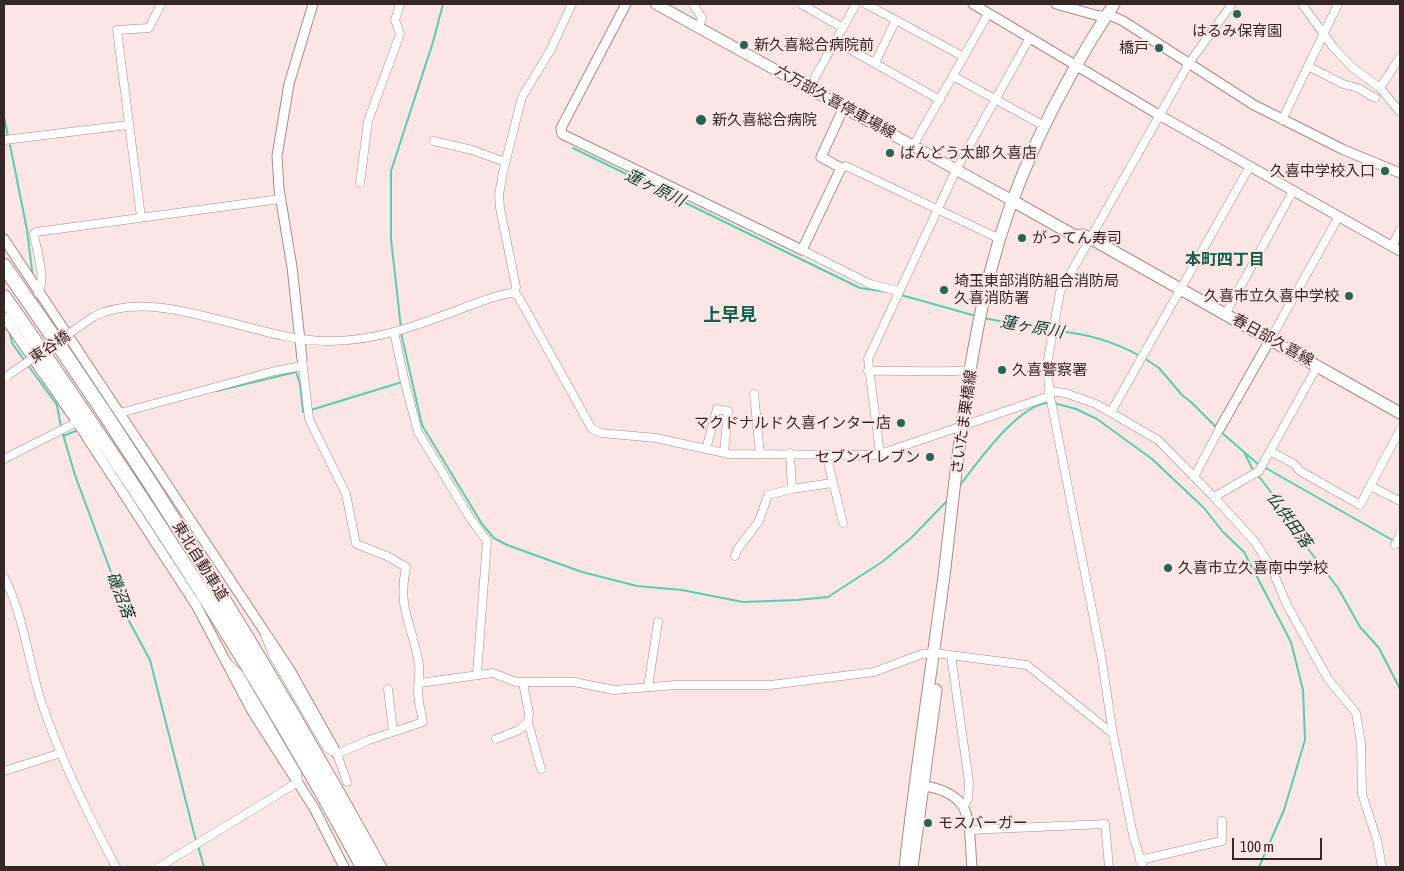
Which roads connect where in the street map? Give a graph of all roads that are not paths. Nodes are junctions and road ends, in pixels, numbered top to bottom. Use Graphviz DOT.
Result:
graph roads {
  1 [pos="161,4"];
  2 [pos="312,4"];
  3 [pos="400,4"];
  4 [pos="572,4"];
  5 [pos="626,4"];
  6 [pos="656,4"];
  7 [pos="692,4"];
  8 [pos="801,4"];
  9 [pos="856,4"];
  10 [pos="866,4"];
  11 [pos="973,4"];
  12 [pos="1056,4"];
  13 [pos="1121,4"];
  14 [pos="1232,4"];
  15 [pos="1302,4"];
  16 [pos="1338,4"];
  17 [pos="1109,10"];
  18 [pos="988,14"];
  19 [pos="896,20"];
  20 [pos="699,26"];
  21 [pos="842,28"];
  22 [pos="1324,34"];
  23 [pos="1029,39"];
  24 [pos="835,41"];
  25 [pos="1400,57"];
  26 [pos="964,58"];
  27 [pos="875,63"];
  28 [pos="1189,63"];
  29 [pos="1308,66"];
  30 [pos="1078,67"];
  31 [pos="953,76"];
  32 [pos="809,88"];
  33 [pos="1380,88"];
  34 [pos="1375,98"];
  35 [pos="996,99"];
  36 [pos="940,100"];
  37 [pos="844,108"];
  38 [pos="1400,112"];
  39 [pos="1159,115"];
  40 [pos="1282,120"];
  41 [pos="128,125"];
  42 [pos="1044,126"];
  43 [pos="4,140"];
  44 [pos="434,141"];
  45 [pos="913,146"];
  46 [pos="505,162"];
  47 [pos="1250,166"];
  48 [pos="841,168"];
  49 [pos="956,170"];
  50 [pos="1400,173"];
  51 [pos="360,183"];
  52 [pos="1293,191"];
  53 [pos="280,199"];
  54 [pos="1016,203"];
  55 [pos="937,210"];
  56 [pos="1339,216"];
  57 [pos="141,217"];
  58 [pos="1400,230"];
  59 [pos="1090,238"];
  60 [pos="4,239"];
  61 [pos="1000,239"];
  62 [pos="1396,248"];
  63 [pos="802,250"];
  64 [pos="4,266"];
  65 [pos="1181,288"];
  66 [pos="38,293"];
  67 [pos="514,293"];
  68 [pos="898,293"];
  69 [pos="4,298"];
  70 [pos="1226,313"];
  71 [pos="4,317"];
  72 [pos="399,331"];
  73 [pos="300,338"];
  74 [pos="1270,338"];
  75 [pos="302,362"];
  76 [pos="1318,365"];
  77 [pos="971,370"];
  78 [pos="868,371"];
  79 [pos="5,377"];
  80 [pos="1050,393"];
  81 [pos="754,394"];
  82 [pos="1111,412"];
  83 [pos="120,413"];
  84 [pos="1400,413"];
  85 [pos="77,422"];
  86 [pos="967,424"];
  87 [pos="1220,428"];
  88 [pos="1400,430"];
  89 [pos="706,449"];
  90 [pos="1270,451"];
  91 [pos="724,453"];
  92 [pos="790,453"];
  93 [pos="760,454"];
  94 [pos="826,454"];
  95 [pos="880,454"];
  96 [pos="4,459"];
  97 [pos="1194,477"];
  98 [pos="832,483"];
  99 [pos="1370,486"];
  100 [pos="792,489"];
  101 [pos="1214,497"];
  102 [pos="1400,502"];
  103 [pos="843,523"];
  104 [pos="1400,535"];
  105 [pos="1395,545"];
  106 [pos="735,556"];
  107 [pos="4,577"];
  108 [pos="658,622"];
  109 [pos="941,654"];
  110 [pos="476,674"];
  111 [pos="420,683"];
  112 [pos="523,683"];
  113 [pos="648,687"];
  114 [pos="388,689"];
  115 [pos="528,722"];
  116 [pos="394,731"];
  117 [pos="1113,734"];
  118 [pos="496,740"];
  119 [pos="61,753"];
  120 [pos="337,754"];
  121 [pos="541,769"];
  122 [pos="4,771"];
  123 [pos="331,780"];
  124 [pos="298,782"];
  125 [pos="347,782"];
  126 [pos="919,785"];
  127 [pos="964,806"];
  128 [pos="1222,821"];
  129 [pos="969,830"];
  130 [pos="1142,864"];
  131 [pos="116,867"];
  132 [pos="159,867"];
  133 [pos="344,867"];
  134 [pos="363,867"];
  135 [pos="379,867"];
  136 [pos="389,867"];
  137 [pos="905,867"];
  138 [pos="912,867"];
  139 [pos="972,867"];
  140 [pos="1109,867"];
  141 [pos="1382,867"];
  1 -- 41 [label="street"];
  2 -- 53 [label="street"];
  3 -- 51 [label="street"];
  4 -- 46 [label="street"];
  5 -- 63 [label="street"];
  6 -- 20 [label="main road, 六万部久喜停車場線"];
  7 -- 20 [label="street"];
  8 -- 21 [label="street"];
  9 -- 21 [label="street"];
  10 -- 19 [label="street"];
  11 -- 18 [label="street"];
  12 -- 17 [label="street"];
  13 -- 17 [label="main road, さいたま栗橋線"];
  14 -- 28 [label="street"];
  15 -- 22 [label="street"];
  16 -- 22 [label="street"];
  17 -- 28 [label="street"];
  17 -- 30 [label="main road, さいたま栗橋線"];
  18 -- 23 [label="street"];
  18 -- 26 [label="street"];
  19 -- 26 [label="street"];
  19 -- 27 [label="street"];
  20 -- 32 [label="main road, 六万部久喜停車場線"];
  21 -- 24 [label="street"];
  22 -- 29 [label="street"];
  22 -- 33 [label="street"];
  23 -- 30 [label="street"];
  23 -- 35 [label="street"];
  24 -- 27 [label="street"];
  24 -- 32 [label="street"];
  25 -- 33 [label="street"];
  26 -- 31 [label="street"];
  27 -- 36 [label="street"];
  28 -- 39 [label="street"];
  28 -- 40 [label="street"];
  29 -- 34 [label="street"];
  29 -- 40 [label="street"];
  30 -- 39 [label="street"];
  30 -- 42 [label="main road, さいたま栗橋線"];
  30 -- 54 [label="main road, さいたま栗橋線"];
  31 -- 35 [label="street"];
  31 -- 36 [label="street"];
  32 -- 37 [label="main road, 六万部久喜停車場線"];
  33 -- 38 [label="street"];
  35 -- 42 [label="street"];
  35 -- 49 [label="street"];
  36 -- 45 [label="street"];
  37 -- 45 [label="main road, 六万部久喜停車場線"];
  37 -- 48 [label="street"];
  39 -- 47 [label="street"];
  39 -- 59 [label="street"];
  40 -- 50 [label="street"];
  41 -- 43 [label="street"];
  41 -- 57 [label="street"];
  42 -- 54 [label="main road, さいたま栗橋線"];
  44 -- 46 [label="street"];
  45 -- 49 [label="main road, 六万部久喜停車場線"];
  46 -- 67 [label="street"];
  47 -- 52 [label="street"];
  47 -- 65 [label="street"];
  48 -- 55 [label="street"];
  48 -- 63 [label="street"];
  49 -- 54 [label="main road, 六万部久喜停車場線"];
  49 -- 55 [label="street"];
  52 -- 56 [label="street"];
  52 -- 70 [label="street"];
  53 -- 57 [label="street"];
  53 -- 73 [label="street"];
  54 -- 59 [label="main road, 春日部久喜線"];
  54 -- 61 [label="main road, さいたま栗橋線"];
  54 -- 86 [label="main road, さいたま栗橋線"];
  55 -- 61 [label="street"];
  55 -- 68 [label="street"];
  56 -- 62 [label="street"];
  56 -- 74 [label="street"];
  57 -- 66 [label="street"];
  58 -- 62 [label="street"];
  59 -- 65 [label="main road, 春日部久喜線"];
  59 -- 80 [label="street"];
  60 -- 66 [label="street"];
  61 -- 77 [label="main road, さいたま栗橋線"];
  63 -- 68 [label="street"];
  64 -- 123 [label="highway, 東北自動車道"];
  65 -- 70 [label="main road, 春日部久喜線"];
  65 -- 82 [label="street"];
  66 -- 83 [label="street"];
  67 -- 72 [label="street, 東谷橋"];
  67 -- 89 [label="street"];
  68 -- 78 [label="street"];
  69 -- 134 [label="highway, 東北自動車道"];
  70 -- 74 [label="main road, 春日部久喜線"];
  71 -- 85 [label="street"];
  72 -- 73 [label="street, 東谷橋"];
  72 -- 110 [label="street"];
  73 -- 75 [label="street"];
  73 -- 79 [label="street, 東谷橋, bridge"];
  74 -- 76 [label="main road, 春日部久喜線"];
  74 -- 87 [label="street"];
  75 -- 83 [label="street"];
  75 -- 111 [label="street"];
  76 -- 84 [label="main road, 春日部久喜線"];
  76 -- 90 [label="street"];
  77 -- 78 [label="street"];
  77 -- 86 [label="main road, さいたま栗橋線"];
  78 -- 95 [label="street"];
  80 -- 82 [label="street"];
  80 -- 86 [label="street"];
  80 -- 117 [label="street"];
  81 -- 93 [label="street"];
  82 -- 97 [label="street"];
  83 -- 120 [label="street"];
  85 -- 96 [label="street"];
  85 -- 124 [label="street"];
  86 -- 95 [label="street"];
  86 -- 109 [label="main road, さいたま栗橋線"];
  87 -- 97 [label="street"];
  88 -- 99 [label="street"];
  89 -- 91 [label="street"];
  89 -- 91 [label="street"];
  90 -- 99 [label="street"];
  90 -- 101 [label="street"];
  91 -- 93 [label="street"];
  92 -- 93 [label="street"];
  92 -- 94 [label="street"];
  92 -- 100 [label="street"];
  94 -- 95 [label="street"];
  94 -- 98 [label="street"];
  97 -- 101 [label="street"];
  98 -- 100 [label="street"];
  98 -- 103 [label="street"];
  99 -- 102 [label="street"];
  100 -- 106 [label="street"];
  101 -- 141 [label="street"];
  104 -- 105 [label="street"];
  107 -- 119 [label="street"];
  108 -- 113 [label="street"];
  109 -- 113 [label="street"];
  109 -- 117 [label="street"];
  109 -- 126 [label="main road, さいたま栗橋線"];
  109 -- 127 [label="street"];
  110 -- 111 [label="street"];
  110 -- 112 [label="street"];
  111 -- 116 [label="street"];
  112 -- 113 [label="street"];
  112 -- 115 [label="street"];
  114 -- 116 [label="street"];
  115 -- 118 [label="street"];
  115 -- 121 [label="street"];
  116 -- 120 [label="street"];
  117 -- 130 [label="street"];
  119 -- 122 [label="street"];
  119 -- 131 [label="street"];
  120 -- 125 [label="street"];
  123 -- 135 [label="highway, 東北自動車道"];
  123 -- 136 [label="highway"];
  124 -- 132 [label="street"];
  124 -- 133 [label="street"];
  126 -- 127 [label="street"];
  126 -- 137 [label="main road, さいたま栗橋線"];
  126 -- 138 [label="main road, さいたま栗橋線"];
  127 -- 129 [label="street"];
  128 -- 130 [label="street"];
  129 -- 139 [label="street"];
  129 -- 140 [label="street"];
}
